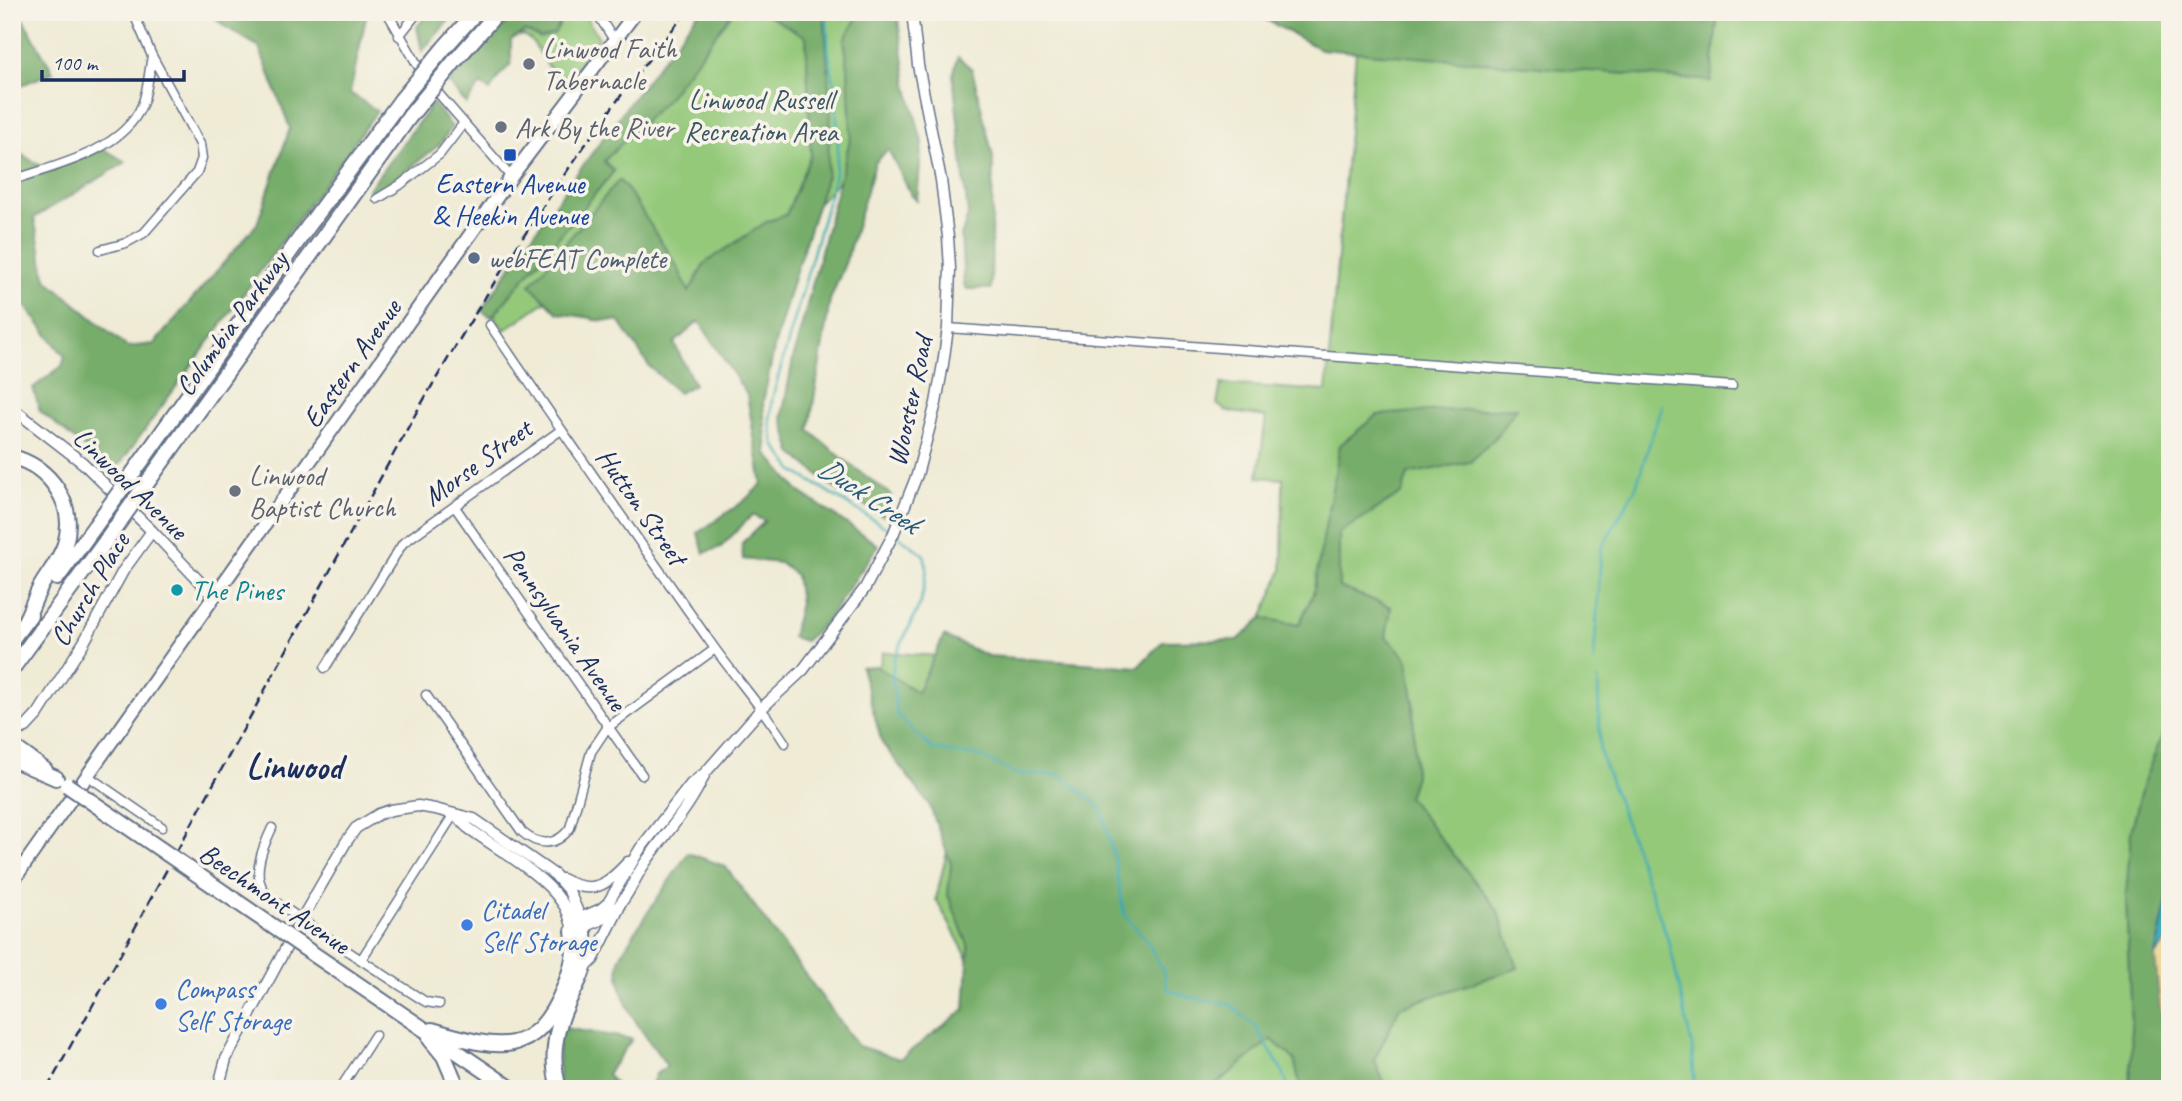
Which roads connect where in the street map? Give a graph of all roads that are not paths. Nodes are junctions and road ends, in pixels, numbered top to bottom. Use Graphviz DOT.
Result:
graph roads {
  1 [pos="133,12"];
  2 [pos="387,12"];
  3 [pos="418,12"];
  4 [pos="476,12"];
  5 [pos="498,12"];
  6 [pos="596,12"];
  7 [pos="636,12"];
  8 [pos="912,12"];
  9 [pos="399,36"];
  10 [pos="614,40"];
  11 [pos="152,56"];
  12 [pos="463,124"];
  13 [pos="511,177"];
  14 [pos="12,180"];
  15 [pos="377,199"];
  16 [pos="100,250"];
  17 [pos="490,325"];
  18 [pos="948,328"];
  19 [pos="1732,386"];
  20 [pos="12,408"];
  21 [pos="561,430"];
  22 [pos="12,457"];
  23 [pos="454,507"];
  24 [pos="152,531"];
  25 [pos="214,597"];
  26 [pos="25,621"];
  27 [pos="12,639"];
  28 [pos="715,649"];
  29 [pos="325,668"];
  30 [pos="12,669"];
  31 [pos="426,695"];
  32 [pos="762,708"];
  33 [pos="607,727"];
  34 [pos="12,733"];
  35 [pos="785,743"];
  36 [pos="12,746"];
  37 [pos="12,760"];
  38 [pos="705,773"];
  39 [pos="642,775"];
  40 [pos="88,776"];
  41 [pos="61,781"];
  42 [pos="454,814"];
  43 [pos="162,827"];
  44 [pos="272,828"];
  45 [pos="640,849"];
  46 [pos="555,875"];
  47 [pos="12,882"];
  48 [pos="620,904"];
  49 [pos="301,920"];
  50 [pos="577,924"];
  51 [pos="361,960"];
  52 [pos="583,971"];
  53 [pos="439,1004"];
  54 [pos="420,1027"];
  55 [pos="375,1035"];
  56 [pos="218,1089"];
  57 [pos="340,1089"];
  58 [pos="458,1089"];
  59 [pos="512,1089"];
  60 [pos="559,1089"];
  1 -- 11 [label="street"];
  2 -- 9 [label="street"];
  3 -- 9 [label="street"];
  4 -- 26 [label="highway, Columbia Parkway, bridge"];
  5 -- 30 [label="highway, Columbia Parkway, bridge"];
  6 -- 10 [label="street"];
  7 -- 10 [label="main road, Eastern Avenue"];
  8 -- 18 [label="street, Wooster Road"];
  9 -- 12 [label="street"];
  10 -- 13 [label="main road, Eastern Avenue"];
  11 -- 14 [label="street"];
  11 -- 16 [label="street"];
  12 -- 13 [label="street"];
  12 -- 15 [label="street"];
  13 -- 25 [label="main road, Eastern Avenue"];
  17 -- 21 [label="street, Hutton Street"];
  18 -- 19 [label="street"];
  18 -- 32 [label="street, Wooster Road"];
  20 -- 24 [label="street, Linwood Avenue"];
  21 -- 23 [label="street, Morse Street"];
  21 -- 28 [label="street, Hutton Street"];
  22 -- 26 [label="highway"];
  23 -- 29 [label="street, Morse Street"];
  23 -- 33 [label="street, Pennsylvania Avenue"];
  24 -- 25 [label="street, Linwood Avenue"];
  24 -- 34 [label="street, Church Place"];
  25 -- 40 [label="main road, Eastern Avenue"];
  26 -- 27 [label="highway, Columbia Parkway"];
  28 -- 32 [label="street, Hutton Street"];
  28 -- 33 [label="street"];
  31 -- 33 [label="street"];
  32 -- 35 [label="street"];
  32 -- 38 [label="street, Wooster Road"];
  33 -- 39 [label="street, Pennsylvania Avenue"];
  36 -- 41 [label="highway, Beechmont Avenue"];
  37 -- 41 [label="highway"];
  38 -- 45 [label="street, Wooster Road"];
  38 -- 48 [label="street, Wooster Road"];
  40 -- 43 [label="street"];
  40 -- 47 [label="main road, Eastern Avenue"];
  41 -- 54 [label="highway, Beechmont Avenue, bridge"];
  42 -- 46 [label="street"];
  42 -- 49 [label="street"];
  42 -- 50 [label="street"];
  42 -- 51 [label="street"];
  44 -- 49 [label="street"];
  45 -- 46 [label="street"];
  45 -- 50 [label="street, Wooster Road"];
  46 -- 50 [label="street"];
  48 -- 50 [label="street, Wooster Road"];
  48 -- 52 [label="street"];
  49 -- 51 [label="street"];
  49 -- 56 [label="street"];
  50 -- 52 [label="highway"];
  50 -- 54 [label="highway"];
  51 -- 53 [label="street"];
  52 -- 60 [label="highway"];
  54 -- 58 [label="highway"];
  54 -- 59 [label="highway, Beechmont Avenue"];
  55 -- 57 [label="street"];
}
